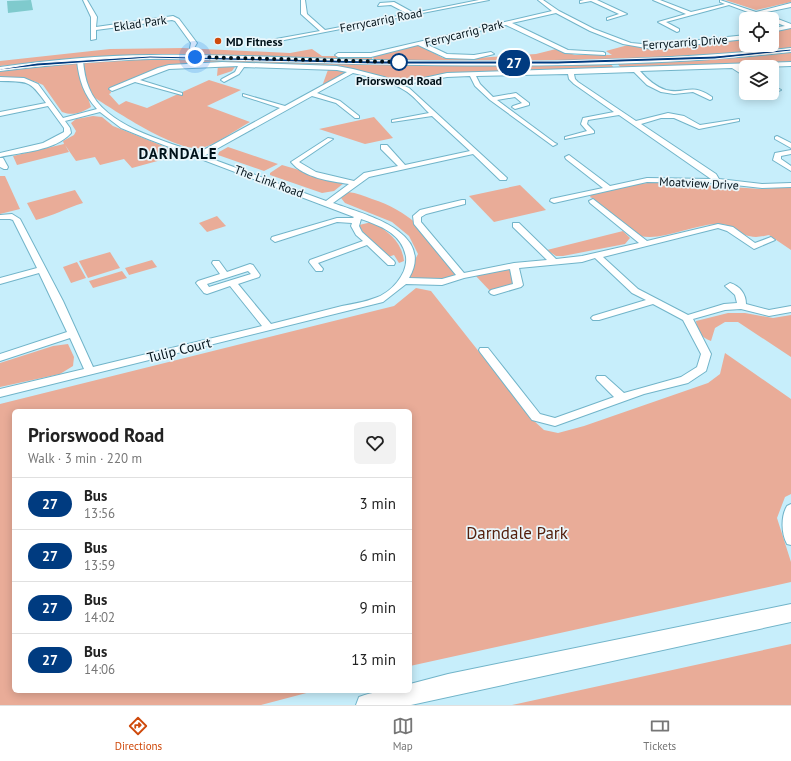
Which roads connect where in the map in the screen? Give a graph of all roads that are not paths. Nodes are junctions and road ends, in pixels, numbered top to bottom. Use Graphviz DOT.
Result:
graph roads {
  1 [pos="300,0"];
  2 [pos="303,0"];
  3 [pos="487,0"];
  4 [pos="540,0"];
  5 [pos="589,0"];
  6 [pos="593,0"];
  7 [pos="655,0"];
  8 [pos="719,0"];
  9 [pos="88,1"];
  10 [pos="582,2"];
  11 [pos="729,4"];
  12 [pos="380,5"];
  13 [pos="791,5"];
  14 [pos="555,12"];
  15 [pos="751,12"];
  16 [pos="765,12"];
  17 [pos="413,14"];
  18 [pos="691,14"];
  19 [pos="609,19"];
  20 [pos="779,22"];
  21 [pos="507,23"];
  22 [pos="790,26"];
  23 [pos="779,28"];
  24 [pos="94,29"];
  25 [pos="677,30"];
  26 [pos="323,31"];
  27 [pos="739,38"];
  28 [pos="93,39"];
  29 [pos="276,41"];
  30 [pos="420,43"];
  31 [pos="192,47"];
  32 [pos="791,50"];
  33 [pos="490,54"];
  34 [pos="603,54"];
  35 [pos="338,55"];
  36 [pos="80,61"];
  37 [pos="610,61"];
  38 [pos="791,64"];
  39 [pos="242,65"];
  40 [pos="733,66"];
  41 [pos="0,69"];
  42 [pos="635,69"];
  43 [pos="618,70"];
  44 [pos="739,70"];
  45 [pos="353,71"];
  46 [pos="571,72"];
  47 [pos="472,75"];
  48 [pos="0,79"];
  49 [pos="135,80"];
  50 [pos="224,80"];
  51 [pos="413,81"];
  52 [pos="112,89"];
  53 [pos="180,94"];
  54 [pos="312,94"];
  55 [pos="245,95"];
  56 [pos="710,98"];
  57 [pos="492,99"];
  58 [pos="49,104"];
  59 [pos="515,107"];
  60 [pos="286,108"];
  61 [pos="102,110"];
  62 [pos="620,113"];
  63 [pos="0,114"];
  64 [pos="433,114"];
  65 [pos="357,117"];
  66 [pos="61,120"];
  67 [pos="737,120"];
  68 [pos="394,121"];
  69 [pos="635,123"];
  70 [pos="567,138"];
  71 [pos="777,138"];
  72 [pos="330,139"];
  73 [pos="553,144"];
  74 [pos="791,146"];
  75 [pos="384,148"];
  76 [pos="474,152"];
  77 [pos="791,152"];
  78 [pos="0,155"];
  79 [pos="200,155"];
  80 [pos="568,157"];
  81 [pos="403,167"];
  82 [pos="791,169"];
  83 [pos="502,178"];
  84 [pos="717,181"];
  85 [pos="355,183"];
  86 [pos="791,184"];
  87 [pos="608,188"];
  88 [pos="554,201"];
  89 [pos="593,201"];
  90 [pos="462,202"];
  91 [pos="328,203"];
  92 [pos="0,217"];
  93 [pos="357,218"];
  94 [pos="516,225"];
  95 [pos="274,239"];
  96 [pos="771,240"];
  97 [pos="368,242"];
  98 [pos="644,243"];
  99 [pos="596,256"];
  100 [pos="553,261"];
  101 [pos="216,263"];
  102 [pos="391,263"];
  103 [pos="514,266"];
  104 [pos="42,269"];
  105 [pos="320,269"];
  106 [pos="225,275"];
  107 [pos="462,276"];
  108 [pos="0,281"];
  109 [pos="404,281"];
  110 [pos="232,282"];
  111 [pos="730,286"];
  112 [pos="494,292"];
  113 [pos="654,301"];
  114 [pos="741,306"];
  115 [pos="791,309"];
  116 [pos="596,318"];
  117 [pos="687,318"];
  118 [pos="269,328"];
  119 [pos="73,334"];
  120 [pos="484,350"];
  121 [pos="0,358"];
  122 [pos="90,372"];
  123 [pos="601,378"];
  124 [pos="0,393"];
  125 [pos="622,398"];
  126 [pos="791,509"];
  127 [pos="791,540"];
  128 [pos="791,613"];
  129 [pos="367,705"];
  1 -- 2 [label="street"];
  2 -- 26 [label="street"];
  3 -- 17 [label="street, Ferrycarrig Road"];
  4 -- 14 [label="street, Ferrycarrig Drive"];
  5 -- 10 [label="street"];
  6 -- 19 [label="street"];
  7 -- 18 [label="street"];
  8 -- 11 [label="street"];
  9 -- 24 [label="street"];
  11 -- 15 [label="street"];
  11 -- 18 [label="street"];
  12 -- 17 [label="street"];
  13 -- 16 [label="street"];
  14 -- 21 [label="street, Ferrycarrig Park"];
  14 -- 27 [label="street, Ferrycarrig Drive"];
  17 -- 26 [label="street, Ferrycarrig Road"];
  18 -- 25 [label="street"];
  20 -- 22 [label="street"];
  21 -- 30 [label="street, Ferrycarrig Park"];
  21 -- 34 [label="street"];
  22 -- 23 [label="street"];
  24 -- 28 [label="street"];
  24 -- 31 [label="street, Eklad Park"];
  26 -- 29 [label="street, Ferrycarrig Road"];
  30 -- 33 [label="street, Ferrycarrig Park"];
  30 -- 35 [label="street"];
  32 -- 37 [label="street"];
  36 -- 37 [label="street"];
  36 -- 41 [label="street"];
  36 -- 61 [label="street, The Link Road"];
  37 -- 43 [label="street"];
  38 -- 40 [label="street"];
  39 -- 45 [label="street"];
  39 -- 49 [label="street"];
  39 -- 50 [label="street"];
  40 -- 42 [label="street"];
  40 -- 44 [label="street"];
  42 -- 43 [label="street"];
  42 -- 56 [label="street"];
  43 -- 46 [label="street"];
  45 -- 54 [label="street"];
  45 -- 64 [label="street"];
  46 -- 47 [label="street"];
  46 -- 62 [label="street"];
  47 -- 51 [label="street"];
  47 -- 57 [label="street"];
  48 -- 58 [label="street"];
  49 -- 52 [label="street"];
  49 -- 53 [label="street"];
  54 -- 60 [label="street"];
  54 -- 65 [label="street"];
  55 -- 60 [label="street"];
  57 -- 59 [label="street"];
  57 -- 73 [label="street"];
  58 -- 63 [label="street"];
  58 -- 66 [label="street"];
  60 -- 79 [label="street"];
  61 -- 66 [label="street"];
  61 -- 79 [label="street, The Link Road"];
  62 -- 69 [label="street"];
  62 -- 70 [label="street"];
  64 -- 68 [label="street"];
  64 -- 76 [label="street"];
  66 -- 78 [label="street"];
  67 -- 69 [label="street"];
  69 -- 84 [label="street"];
  71 -- 74 [label="street"];
  72 -- 85 [label="street"];
  75 -- 81 [label="street"];
  76 -- 81 [label="street"];
  76 -- 83 [label="street"];
  77 -- 82 [label="street"];
  79 -- 91 [label="street, The Link Road"];
  80 -- 87 [label="street"];
  81 -- 85 [label="street"];
  84 -- 86 [label="street, Moatview Drive"];
  84 -- 87 [label="street, Moatview Drive"];
  85 -- 91 [label="street"];
  87 -- 88 [label="street, Moatview Drive"];
  89 -- 98 [label="street"];
  90 -- 107 [label="street"];
  91 -- 93 [label="street, The Link Road"];
  92 -- 104 [label="street"];
  93 -- 95 [label="street"];
  93 -- 97 [label="street"];
  93 -- 109 [label="street, The Link Road"];
  94 -- 100 [label="street"];
  96 -- 98 [label="street"];
  97 -- 102 [label="street"];
  97 -- 105 [label="street"];
  98 -- 99 [label="street"];
  99 -- 100 [label="street"];
  99 -- 113 [label="street"];
  100 -- 103 [label="street"];
  101 -- 106 [label="street"];
  103 -- 107 [label="street"];
  103 -- 112 [label="street"];
  104 -- 108 [label="street"];
  104 -- 119 [label="street"];
  106 -- 110 [label="street"];
  106 -- 110 [label="street"];
  107 -- 109 [label="street"];
  109 -- 118 [label="street, Tulip Court"];
  110 -- 118 [label="street"];
  111 -- 114 [label="street"];
  113 -- 116 [label="street"];
  113 -- 117 [label="street"];
  114 -- 115 [label="street"];
  114 -- 117 [label="street"];
  117 -- 125 [label="street"];
  118 -- 122 [label="street, Tulip Court"];
  119 -- 121 [label="street"];
  119 -- 122 [label="street"];
  120 -- 125 [label="street"];
  122 -- 124 [label="street, Tulip Court"];
  123 -- 125 [label="street"];
  126 -- 127 [label="street"];
  128 -- 129 [label="main road"];
}
